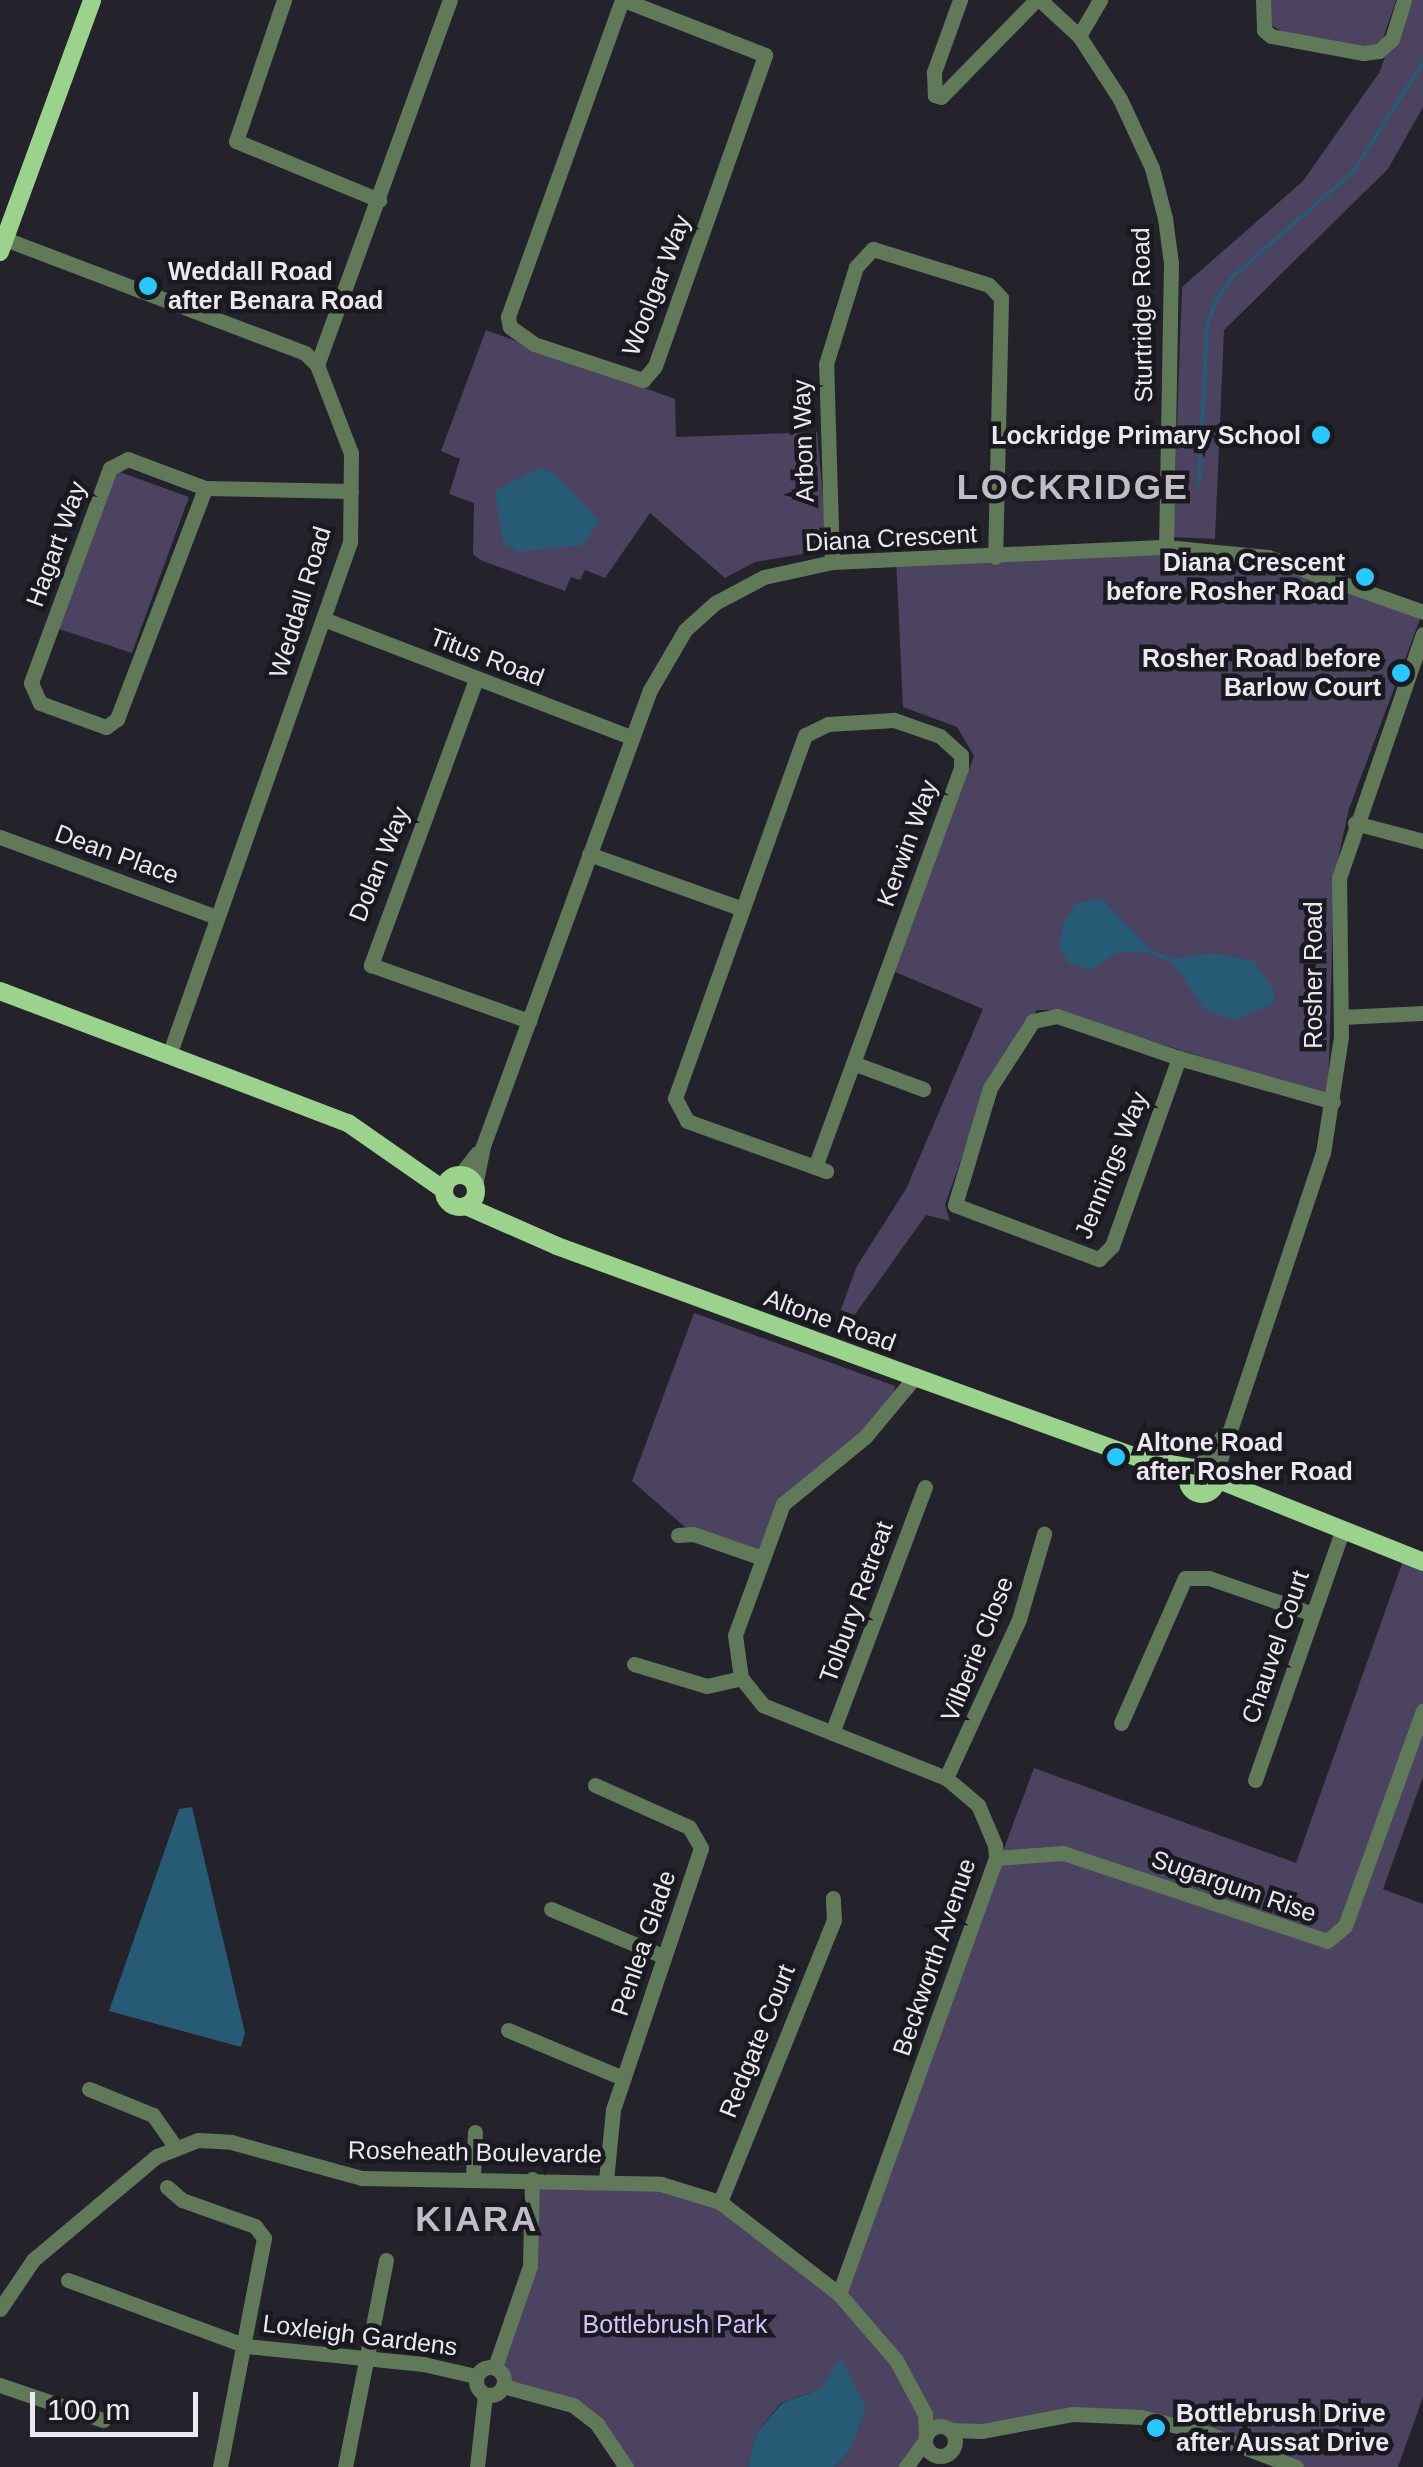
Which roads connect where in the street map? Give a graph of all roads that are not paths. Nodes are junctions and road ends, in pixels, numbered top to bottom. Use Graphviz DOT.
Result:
graph roads {
  1 [pos="92,0"];
  2 [pos="284,0"];
  3 [pos="450,0"];
  4 [pos="623,0"];
  5 [pos="960,0"];
  6 [pos="1038,0"];
  7 [pos="1100,0"];
  8 [pos="1263,0"];
  9 [pos="1404,0"];
  10 [pos="1079,36"];
  11 [pos="379,200"];
  12 [pos="2,246"];
  13 [pos="317,365"];
  14 [pos="205,488"];
  15 [pos="351,492"];
  16 [pos="1166,548"];
  17 [pos="995,558"];
  18 [pos="832,562"];
  19 [pos="1423,612"];
  20 [pos="326,620"];
  21 [pos="1423,634"];
  22 [pos="1419,655"];
  23 [pos="475,682"];
  24 [pos="631,737"];
  25 [pos="1355,823"];
  26 [pos="0,837"];
  27 [pos="1423,841"];
  28 [pos="589,854"];
  29 [pos="740,908"];
  30 [pos="216,918"];
  31 [pos="0,991"];
  32 [pos="1423,1013"];
  33 [pos="1342,1017"];
  34 [pos="528,1021"];
  35 [pos="168,1054"];
  36 [pos="1180,1058"];
  37 [pos="853,1062"];
  38 [pos="924,1089"];
  39 [pos="1332,1102"];
  40 [pos="461,1184"];
  41 [pos="466,1206"];
  42 [pos="505,1219"];
  43 [pos="907,1374"];
  44 [pos="1204,1478"];
  45 [pos="925,1487"];
  46 [pos="1342,1531"];
  47 [pos="1044,1534"];
  48 [pos="678,1535"];
  49 [pos="762,1558"];
  50 [pos="1423,1562"];
  51 [pos="1313,1614"];
  52 [pos="634,1664"];
  53 [pos="741,1678"];
  54 [pos="1423,1711"];
  55 [pos="1121,1723"];
  56 [pos="832,1733"];
  57 [pos="946,1778"];
  58 [pos="1255,1780"];
  59 [pos="595,1785"];
  60 [pos="996,1858"];
  61 [pos="833,1898"];
  62 [pos="551,1909"];
  63 [pos="663,1956"];
  64 [pos="508,2030"];
  65 [pos="623,2078"];
  66 [pos="89,2089"];
  67 [pos="474,2132"];
  68 [pos="174,2145"];
  69 [pos="473,2177"];
  70 [pos="532,2178"];
  71 [pos="606,2180"];
  72 [pos="167,2188"];
  73 [pos="720,2202"];
  74 [pos="386,2260"];
  75 [pos="68,2280"];
  76 [pos="833,2290"];
  77 [pos="0,2309"];
  78 [pos="246,2346"];
  79 [pos="363,2357"];
  80 [pos="495,2367"];
  81 [pos="476,2376"];
  82 [pos="0,2385"];
  83 [pos="504,2386"];
  84 [pos="485,2395"];
  85 [pos="103,2420"];
  86 [pos="982,2432"];
  87 [pos="936,2433"];
  88 [pos="953,2450"];
  89 [pos="936,2456"];
  90 [pos="220,2467"];
  91 [pos="345,2467"];
  92 [pos="477,2467"];
  93 [pos="626,2467"];
  94 [pos="908,2467"];
  95 [pos="1296,2467"];
  1 -- 12 [label="main road"];
  2 -- 11 [label="street"];
  3 -- 11 [label="street"];
  4 -- 4 [label="street, Woolgar Way"];
  5 -- 6 [label="street"];
  6 -- 10 [label="street, Sturtridge Road"];
  7 -- 10 [label="street"];
  8 -- 9 [label="street"];
  10 -- 16 [label="street, Sturtridge Road"];
  11 -- 13 [label="street"];
  12 -- 13 [label="street"];
  13 -- 15 [label="street, Weddall Road"];
  14 -- 14 [label="street, Hagart Way"];
  14 -- 15 [label="street, Hagart Way"];
  15 -- 20 [label="street, Weddall Road"];
  16 -- 17 [label="street, Diana Crescent"];
  16 -- 19 [label="street, Diana Crescent"];
  17 -- 18 [label="street, Diana Crescent"];
  17 -- 18 [label="street, Arbon Way"];
  18 -- 24 [label="street, Diana Crescent"];
  20 -- 23 [label="street, Titus Road"];
  20 -- 30 [label="street, Weddall Road"];
  21 -- 22 [label="street, Rosher Road"];
  22 -- 25 [label="street, Rosher Road"];
  23 -- 24 [label="street, Titus Road"];
  23 -- 34 [label="street, Dolan Way"];
  24 -- 28 [label="street, Diana Crescent"];
  25 -- 27 [label="street"];
  25 -- 33 [label="street, Rosher Road"];
  26 -- 30 [label="street, Dean Place"];
  28 -- 29 [label="street"];
  28 -- 34 [label="street, Diana Crescent"];
  29 -- 37 [label="street, Kerwin Way"];
  29 -- 37 [label="street, Kerwin Way"];
  30 -- 35 [label="street, Weddall Road"];
  31 -- 35 [label="main road, Altone Road"];
  32 -- 33 [label="street"];
  33 -- 39 [label="street, Rosher Road"];
  34 -- 40 [label="street, Diana Crescent"];
  35 -- 40 [label="main road, Altone Road"];
  36 -- 36 [label="street, Jennings Way"];
  36 -- 39 [label="street, Jennings Way"];
  37 -- 38 [label="street"];
  39 -- 44 [label="street, Rosher Road"];
  40 -- 41 [label="main road"];
  40 -- 41 [label="main road, Altone Road"];
  40 -- 42 [label="main road, Altone Road"];
  41 -- 42 [label="main road, Altone Road"];
  42 -- 43 [label="main road, Altone Road"];
  43 -- 44 [label="main road, Altone Road"];
  43 -- 49 [label="street"];
  44 -- 46 [label="main road, Altone Road"];
  45 -- 56 [label="street, Tolbury Retreat"];
  46 -- 50 [label="main road, Altone Road"];
  46 -- 51 [label="street, Chauvel Court"];
  47 -- 57 [label="street, Vilberie Close"];
  48 -- 49 [label="street"];
  49 -- 53 [label="street"];
  51 -- 55 [label="street"];
  51 -- 58 [label="street, Chauvel Court"];
  52 -- 53 [label="street"];
  53 -- 56 [label="street, Beckworth Avenue"];
  54 -- 60 [label="street, Sugargum Rise"];
  56 -- 57 [label="street, Beckworth Avenue"];
  57 -- 60 [label="street, Beckworth Avenue"];
  59 -- 63 [label="street, Penlea Glade"];
  60 -- 76 [label="street, Beckworth Avenue"];
  61 -- 73 [label="street, Redgate Court"];
  62 -- 63 [label="street"];
  63 -- 65 [label="street, Penlea Glade"];
  64 -- 65 [label="street"];
  65 -- 71 [label="street, Penlea Glade"];
  66 -- 68 [label="street"];
  67 -- 69 [label="street"];
  68 -- 69 [label="street, Roseheath Boulevarde"];
  68 -- 77 [label="street"];
  69 -- 70 [label="street, Roseheath Boulevarde"];
  70 -- 71 [label="street, Roseheath Boulevarde"];
  70 -- 80 [label="street"];
  71 -- 73 [label="street, Roseheath Boulevarde"];
  72 -- 78 [label="street"];
  73 -- 76 [label="street, Roseheath Boulevarde"];
  74 -- 79 [label="street"];
  75 -- 78 [label="street, Loxleigh Gardens"];
  76 -- 87 [label="street, Roseheath Boulevarde"];
  78 -- 79 [label="street, Loxleigh Gardens"];
  78 -- 90 [label="street"];
  79 -- 81 [label="street, Loxleigh Gardens"];
  79 -- 91 [label="street"];
  80 -- 81 [label="street"];
  80 -- 83 [label="street"];
  81 -- 84 [label="street"];
  82 -- 85 [label="street"];
  83 -- 84 [label="street"];
  83 -- 93 [label="street"];
  84 -- 92 [label="street"];
  86 -- 87 [label="street"];
  86 -- 88 [label="street"];
  86 -- 95 [label="street"];
  87 -- 88 [label="street, Roseheath Boulevarde"];
  87 -- 89 [label="street"];
  87 -- 94 [label="street"];
  88 -- 89 [label="street"];
  89 -- 94 [label="street"];
}
